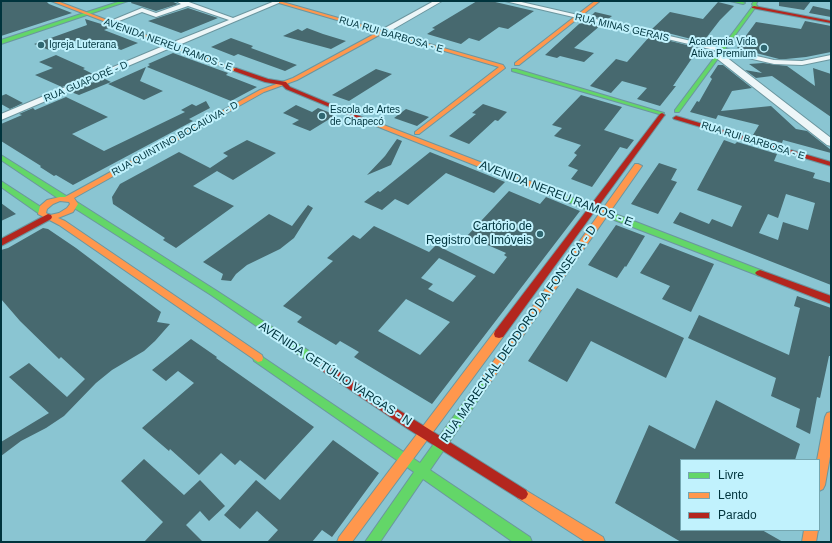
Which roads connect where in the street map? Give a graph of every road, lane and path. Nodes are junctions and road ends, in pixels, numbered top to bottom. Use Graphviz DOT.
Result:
graph roads {
  1 [pos="53,1"];
  2 [pos="68,1"];
  3 [pos="117,1"];
  4 [pos="126,1"];
  5 [pos="179,1"];
  6 [pos="429,1"];
  7 [pos="439,1"];
  8 [pos="508,1"];
  9 [pos="588,1"];
  10 [pos="598,1"];
  11 [pos="732,1"];
  12 [pos="277,2"];
  13 [pos="186,4"];
  14 [pos="750,4"];
  15 [pos="89,12"];
  16 [pos="573,16"];
  17 [pos="230,18"];
  18 [pos="831,19"];
  19 [pos="117,20"];
  20 [pos="831,22"];
  21 [pos="381,30"];
  22 [pos="199,33"];
  23 [pos="1,39"];
  24 [pos="1,42"];
  25 [pos="172,44"];
  26 [pos="718,52"];
  27 [pos="149,53"];
  28 [pos="831,57"];
  29 [pos="510,67"];
  30 [pos="284,83"];
  31 [pos="1,112"];
  32 [pos="670,114"];
  33 [pos="1,117"];
  34 [pos="454,117"];
  35 [pos="809,117"];
  36 [pos="798,118"];
  37 [pos="431,122"];
  38 [pos="442,126"];
  39 [pos="417,133"];
  40 [pos="831,133"];
  41 [pos="831,143"];
  42 [pos="1,157"];
  43 [pos="831,158"];
  44 [pos="641,162"];
  45 [pos="831,164"];
  46 [pos="1,183"];
  47 [pos="70,201"];
  48 [pos="594,204"];
  49 [pos="607,209"];
  50 [pos="45,214"];
  51 [pos="667,227"];
  52 [pos="1,233"];
  53 [pos="1,243"];
  54 [pos="831,300"];
  55 [pos="831,417"];
  56 [pos="425,433"];
  57 [pos="442,444"];
  58 [pos="405,460"];
  59 [pos="422,472"];
  60 [pos="820,479"];
  61 [pos="811,531"];
  62 [pos="344,542"];
  63 [pos="372,542"];
  64 [pos="525,542"];
  65 [pos="598,542"];
  66 [pos="809,542"];
  1 -- 15 [label="street, AVENIDA NEREU RAMOS - E"];
  2 -- 15 [label="street, AVENIDA NEREU RAMOS - E"];
  3 -- 15 [label="street"];
  4 -- 15 [label="street"];
  5 -- 13 [label="street"];
  6 -- 21 [label="street, RUA QUINTINO BOCAIÚVA - D"];
  7 -- 21 [label="street, RUA QUINTINO BOCAIÚVA - D"];
  8 -- 16 [label="street, RUA MINAS GERAIS"];
  9 -- 16 [label="street"];
  10 -- 16 [label="street"];
  11 -- 14 [label="street"];
  12 -- 17 [label="street, RUA GUAPORÉ - D"];
  12 -- 21 [label="street, RUA RUI BARBOSA - E"];
  12 -- 22 [label="street, RUA GUAPORÉ - D"];
  13 -- 17 [label="street"];
  13 -- 19 [label="street"];
  14 -- 18 [label="street"];
  14 -- 20 [label="street"];
  14 -- 26 [label="street, RUA MARECHAL DEODORO DA FONSECA - D"];
  15 -- 19 [label="street, AVENIDA NEREU RAMOS - E"];
  15 -- 23 [label="street"];
  15 -- 24 [label="street"];
  15 -- 25 [label="street, AVENIDA NEREU RAMOS - E"];
  16 -- 26 [label="street, RUA MINAS GERAIS"];
  16 -- 29 [label="street"];
  17 -- 22 [label="street, RUA GUAPORÉ - D"];
  19 -- 25 [label="street, AVENIDA NEREU RAMOS - E"];
  21 -- 29 [label="street, RUA RUI BARBOSA - E"];
  21 -- 30 [label="street, RUA QUINTINO BOCAIÚVA - D"];
  22 -- 25 [label="street, RUA GUAPORÉ - D"];
  25 -- 27 [label="street, RUA GUAPORÉ - D"];
  25 -- 30 [label="street, AVENIDA NEREU RAMOS - E"];
  26 -- 28 [label="street, RUA MINAS GERAIS"];
  26 -- 32 [label="street, RUA MARECHAL DEODORO DA FONSECA - D"];
  26 -- 35 [label="street"];
  26 -- 36 [label="street"];
  27 -- 31 [label="street, RUA GUAPORÉ - D"];
  27 -- 33 [label="street, RUA GUAPORÉ - D"];
  29 -- 32 [label="street, RUA RUI BARBOSA - E"];
  29 -- 34 [label="street"];
  29 -- 37 [label="street"];
  30 -- 39 [label="street, AVENIDA NEREU RAMOS - E"];
  30 -- 47 [label="street, RUA QUINTINO BOCAIÚVA - D"];
  30 -- 48 [label="street, AVENIDA NEREU RAMOS - E"];
  32 -- 43 [label="street, RUA RUI BARBOSA - E"];
  32 -- 45 [label="street, RUA RUI BARBOSA - E"];
  32 -- 48 [label="street, RUA MARECHAL DEODORO DA FONSECA - D"];
  35 -- 36 [label="street"];
  35 -- 40 [label="street"];
  36 -- 41 [label="street"];
  37 -- 38 [label="street"];
  37 -- 39 [label="street"];
  39 -- 48 [label="street, AVENIDA NEREU RAMOS - E"];
  42 -- 47 [label="street, AVENIDA GETÚLIO VARGAS - N"];
  44 -- 49 [label="street, RUA MARECHAL DEODORO DA FONSECA - D"];
  46 -- 50 [label="street"];
  47 -- 50 [label="street"];
  47 -- 50 [label="street"];
  47 -- 56 [label="street, AVENIDA GETÚLIO VARGAS - N"];
  48 -- 49 [label="street, AVENIDA NEREU RAMOS - E"];
  48 -- 56 [label="street, RUA MARECHAL DEODORO DA FONSECA - D"];
  49 -- 51 [label="street, AVENIDA NEREU RAMOS - E"];
  49 -- 54 [label="street, AVENIDA NEREU RAMOS - E"];
  49 -- 57 [label="street, RUA MARECHAL DEODORO DA FONSECA - D"];
  50 -- 52 [label="street"];
  50 -- 53 [label="street"];
  50 -- 58 [label="street"];
  55 -- 60 [label="street"];
  56 -- 57 [label="street, AVENIDA GETÚLIO VARGAS - N"];
  56 -- 58 [label="street, RUA MARECHAL DEODORO DA FONSECA - D"];
  57 -- 59 [label="street, RUA MARECHAL DEODORO DA FONSECA - D"];
  57 -- 65 [label="street, AVENIDA GETÚLIO VARGAS - N"];
  58 -- 59 [label="street"];
  58 -- 62 [label="street, RUA MARECHAL DEODORO DA FONSECA - D"];
  59 -- 63 [label="street, RUA MARECHAL DEODORO DA FONSECA - D"];
  59 -- 64 [label="street"];
  61 -- 66 [label="street"];
}
